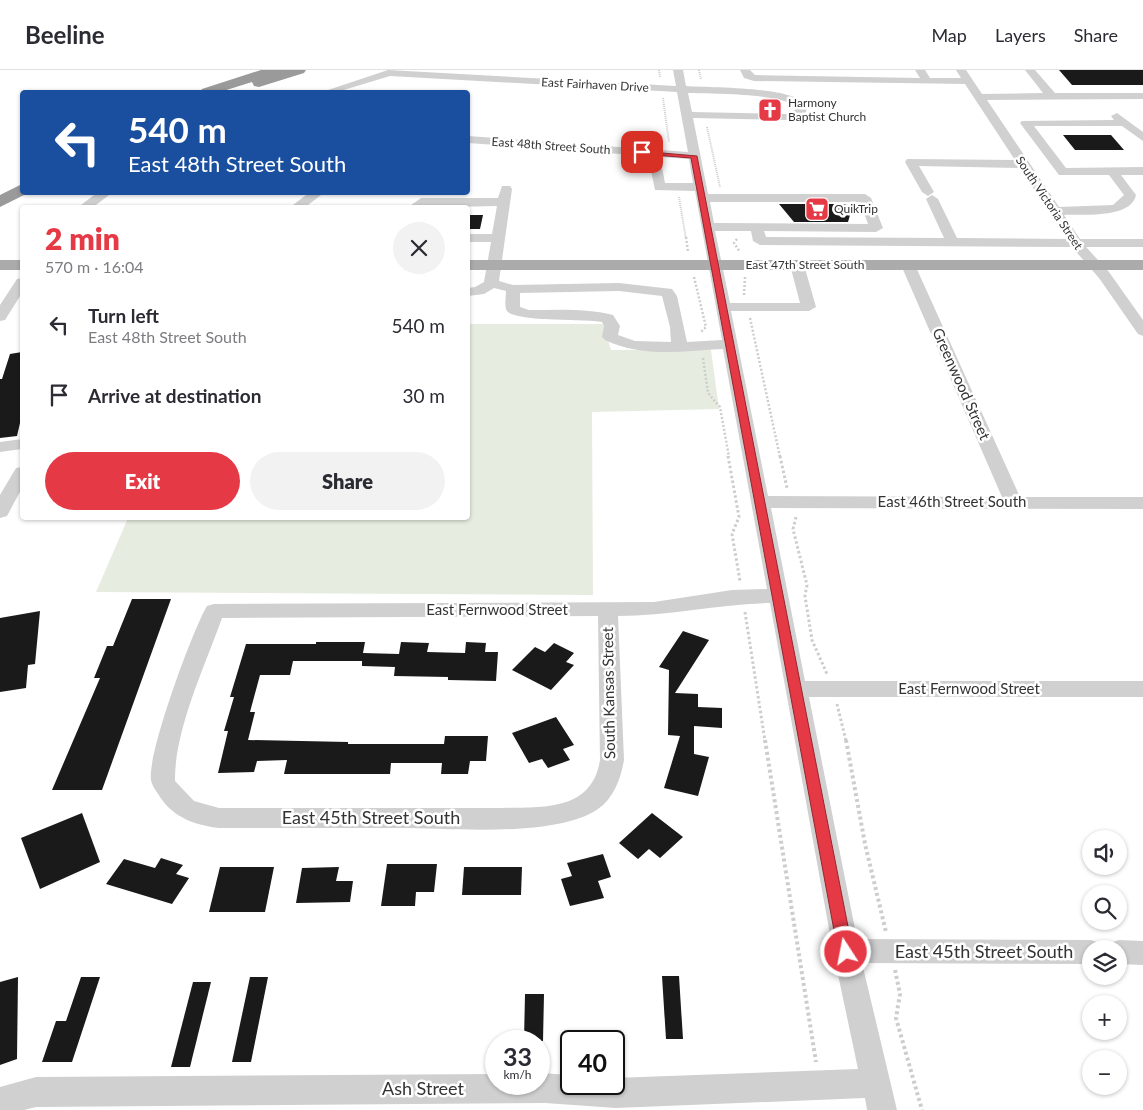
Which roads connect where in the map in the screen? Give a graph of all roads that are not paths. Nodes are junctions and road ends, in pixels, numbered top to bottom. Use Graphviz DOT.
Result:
graph roads {
  1 [pos="275,70"];
  2 [pos="299,70"];
  3 [pos="400,70"];
  4 [pos="678,70"];
  5 [pos="745,70"];
  6 [pos="920,70"];
  7 [pos="1030,70"];
  8 [pos="388,73"];
  9 [pos="964,75"];
  10 [pos="927,81"];
  11 [pos="212,90"];
  12 [pos="238,90"];
  13 [pos="333,90"];
  14 [pos="682,90"];
  15 [pos="1143,96"];
  16 [pos="979,97"];
  17 [pos="1052,97"];
  18 [pos="1098,97"];
  19 [pos="686,115"];
  20 [pos="1126,123"];
  21 [pos="1143,138"];
  22 [pos="470,140"];
  23 [pos="653,153"];
  24 [pos="694,156"];
  25 [pos="1023,164"];
  26 [pos="1143,171"];
  27 [pos="1112,172"];
  28 [pos="20,177"];
  29 [pos="0,188"];
  30 [pos="20,190"];
  31 [pos="701,192"];
  32 [pos="103,195"];
  33 [pos="314,195"];
  34 [pos="763,198"];
  35 [pos="0,202"];
  36 [pos="88,205"];
  37 [pos="300,205"];
  38 [pos="417,205"];
  39 [pos="1054,211"];
  40 [pos="708,227"];
  41 [pos="756,227"];
  42 [pos="771,228"];
  43 [pos="876,228"];
  44 [pos="798,234"];
  45 [pos="863,235"];
  46 [pos="470,238"];
  47 [pos="498,238"];
  48 [pos="952,241"];
  49 [pos="925,242"];
  50 [pos="1075,242"];
  51 [pos="1143,243"];
  52 [pos="494,264"];
  53 [pos="0,265"];
  54 [pos="20,265"];
  55 [pos="470,265"];
  56 [pos="715,265"];
  57 [pos="797,265"];
  58 [pos="908,265"];
  59 [pos="937,265"];
  60 [pos="1095,265"];
  61 [pos="1143,265"];
  62 [pos="492,283"];
  63 [pos="20,285"];
  64 [pos="513,289"];
  65 [pos="470,292"];
  66 [pos="723,307"];
  67 [pos="0,317"];
  68 [pos="1143,332"];
  69 [pos="730,344"];
  70 [pos="678,345"];
  71 [pos="20,444"];
  72 [pos="0,447"];
  73 [pos="20,476"];
  74 [pos="761,502"];
  75 [pos="1014,503"];
  76 [pos="1143,503"];
  77 [pos="0,512"];
  78 [pos="778,596"];
  79 [pos="608,609"];
  80 [pos="796,689"];
  81 [pos="1143,690"];
  82 [pos="179,805"];
  83 [pos="565,813"];
  84 [pos="846,952"];
  85 [pos="1082,952"];
  86 [pos="1127,952"];
  87 [pos="1143,952"];
  88 [pos="879,1097"];
  89 [pos="616,1101"];
  90 [pos="0,1102"];
  1 -- 11 [label="highway"];
  2 -- 12 [label="highway"];
  3 -- 8 [label="street"];
  4 -- 14 [label="street"];
  5 -- 10 [label="street"];
  6 -- 10 [label="street"];
  7 -- 17 [label="street"];
  8 -- 13 [label="street"];
  8 -- 14 [label="street, East Fairhaven Drive"];
  9 -- 10 [label="street"];
  9 -- 16 [label="street, South Victoria Street"];
  14 -- 19 [label="street"];
  14 -- 19 [label="street, East Fairhaven Drive"];
  15 -- 18 [label="street"];
  16 -- 17 [label="street"];
  16 -- 25 [label="street, South Victoria Street"];
  17 -- 18 [label="street"];
  18 -- 20 [label="street"];
  19 -- 24 [label="street"];
  20 -- 21 [label="street"];
  20 -- 27 [label="street"];
  22 -- 23 [label="street, East 48th Street South"];
  23 -- 24 [label="street, East 48th Street South"];
  23 -- 31 [label="street"];
  24 -- 31 [label="street"];
  25 -- 39 [label="street, South Victoria Street"];
  25 -- 48 [label="street"];
  26 -- 27 [label="street"];
  27 -- 39 [label="street"];
  28 -- 29 [label="highway"];
  30 -- 35 [label="highway"];
  31 -- 34 [label="street"];
  31 -- 40 [label="street"];
  32 -- 36 [label="street"];
  33 -- 37 [label="street"];
  34 -- 42 [label="street"];
  34 -- 43 [label="street"];
  38 -- 47 [label="street"];
  39 -- 50 [label="street, South Victoria Street"];
  40 -- 41 [label="street"];
  40 -- 56 [label="street"];
  41 -- 42 [label="street"];
  41 -- 44 [label="street"];
  42 -- 44 [label="street"];
  43 -- 45 [label="street"];
  43 -- 49 [label="street"];
  44 -- 45 [label="street"];
  45 -- 49 [label="street"];
  46 -- 47 [label="street"];
  47 -- 52 [label="street"];
  48 -- 49 [label="street"];
  48 -- 50 [label="street"];
  49 -- 59 [label="street"];
  50 -- 51 [label="street"];
  50 -- 60 [label="street, South Victoria Street"];
  52 -- 55 [label="main road, East 47th Street South"];
  52 -- 56 [label="main road, East 47th Street South"];
  52 -- 62 [label="street"];
  53 -- 54 [label="main road"];
  56 -- 57 [label="main road, East 47th Street South"];
  56 -- 66 [label="street"];
  57 -- 58 [label="main road, East 47th Street South"];
  57 -- 66 [label="street"];
  58 -- 59 [label="main road, East 47th Street South"];
  58 -- 75 [label="street, Greenwood Street"];
  59 -- 60 [label="main road, East 47th Street South"];
  60 -- 61 [label="main road, East 47th Street South"];
  60 -- 68 [label="street, South Victoria Street"];
  62 -- 64 [label="street"];
  62 -- 65 [label="street"];
  63 -- 67 [label="street"];
  64 -- 70 [label="street"];
  64 -- 70 [label="street"];
  66 -- 69 [label="street"];
  69 -- 70 [label="street"];
  69 -- 74 [label="street"];
  71 -- 72 [label="street"];
  73 -- 77 [label="street"];
  74 -- 75 [label="street, East 46th Street South"];
  74 -- 78 [label="street"];
  75 -- 76 [label="street, East 46th Street South"];
  78 -- 79 [label="street, East Fernwood Street"];
  78 -- 80 [label="street"];
  79 -- 82 [label="street, East Fernwood Street"];
  79 -- 83 [label="street, South Kansas Street"];
  80 -- 81 [label="street, East Fernwood Street"];
  80 -- 84 [label="street"];
  82 -- 83 [label="street, East 45th Street South"];
  84 -- 85 [label="street, East 45th Street South"];
  84 -- 88 [label="street"];
  86 -- 87 [label="street"];
  88 -- 89 [label="street, Ash Street"];
  89 -- 90 [label="street, Ash Street"];
}
